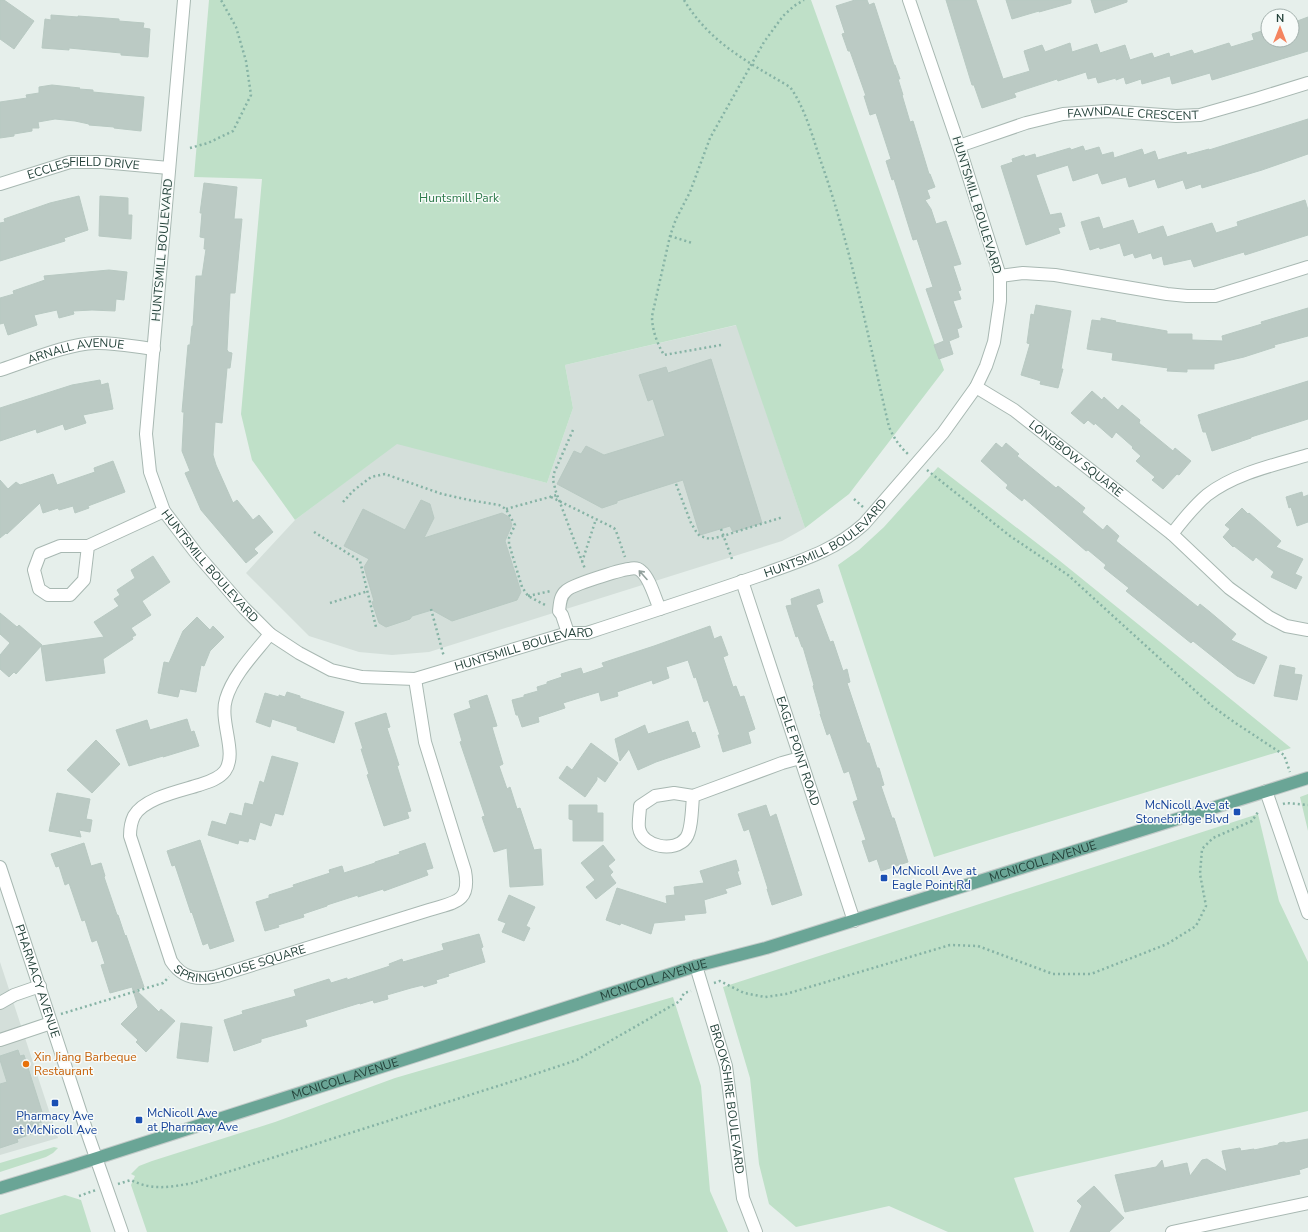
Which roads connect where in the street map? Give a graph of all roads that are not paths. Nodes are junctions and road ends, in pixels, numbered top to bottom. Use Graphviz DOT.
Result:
graph roads {
  1 [pos="184,0"];
  2 [pos="909,0"];
  3 [pos="1308,83"];
  4 [pos="959,146"];
  5 [pos="169,168"];
  6 [pos="0,184"];
  7 [pos="1308,267"];
  8 [pos="1000,276"];
  9 [pos="154,349"];
  10 [pos="0,370"];
  11 [pos="976,388"];
  12 [pos="1308,455"];
  13 [pos="164,511"];
  14 [pos="1172,534"];
  15 [pos="88,546"];
  16 [pos="742,581"];
  17 [pos="660,609"];
  18 [pos="1308,630"];
  19 [pos="568,633"];
  20 [pos="270,634"];
  21 [pos="415,679"];
  22 [pos="800,758"];
  23 [pos="1308,778"];
  24 [pos="1266,791"];
  25 [pos="693,796"];
  26 [pos="1,871"];
  27 [pos="1308,913"];
  28 [pos="854,921"];
  29 [pos="696,966"];
  30 [pos="40,986"];
  31 [pos="0,1003"];
  32 [pos="51,1023"];
  33 [pos="0,1040"];
  34 [pos="96,1158"];
  35 [pos="0,1188"];
  36 [pos="1308,1203"];
  37 [pos="122,1232"];
  38 [pos="756,1232"];
  39 [pos="1172,1232"];
  1 -- 5 [label="street, HUNTSMILL BOULEVARD"];
  2 -- 4 [label="street, HUNTSMILL BOULEVARD"];
  3 -- 4 [label="street, FAWNDALE CRESCENT"];
  4 -- 8 [label="street, HUNTSMILL BOULEVARD"];
  5 -- 6 [label="street, ECCLESFIELD DRIVE"];
  5 -- 9 [label="street, HUNTSMILL BOULEVARD"];
  7 -- 8 [label="street"];
  8 -- 11 [label="street, HUNTSMILL BOULEVARD"];
  9 -- 10 [label="street, ARNALL AVENUE"];
  9 -- 13 [label="street, HUNTSMILL BOULEVARD"];
  11 -- 14 [label="street, LONGBOW SQUARE"];
  11 -- 16 [label="street, HUNTSMILL BOULEVARD"];
  12 -- 14 [label="street"];
  13 -- 15 [label="street"];
  13 -- 20 [label="street, HUNTSMILL BOULEVARD"];
  14 -- 18 [label="street, LONGBOW SQUARE"];
  15 -- 15 [label="street"];
  16 -- 17 [label="street, HUNTSMILL BOULEVARD"];
  16 -- 22 [label="street, EAGLE POINT ROAD"];
  17 -- 19 [label="street, HUNTSMILL BOULEVARD"];
  17 -- 19 [label="street, one-way"];
  19 -- 21 [label="street, HUNTSMILL BOULEVARD"];
  20 -- 21 [label="street, HUNTSMILL BOULEVARD"];
  20 -- 21 [label="street, SPRINGHOUSE SQUARE"];
  22 -- 25 [label="street"];
  22 -- 28 [label="street, EAGLE POINT ROAD"];
  23 -- 24 [label="main road, MCNICOLL AVENUE"];
  24 -- 27 [label="street"];
  24 -- 28 [label="main road, MCNICOLL AVENUE"];
  25 -- 25 [label="street"];
  26 -- 30 [label="street, PHARMACY AVENUE"];
  28 -- 29 [label="main road, MCNICOLL AVENUE"];
  29 -- 34 [label="main road, MCNICOLL AVENUE"];
  29 -- 38 [label="street, BROOKSHIRE BOULEVARD"];
  30 -- 31 [label="street"];
  30 -- 32 [label="street, PHARMACY AVENUE"];
  32 -- 33 [label="street"];
  32 -- 34 [label="street, PHARMACY AVENUE"];
  34 -- 35 [label="main road, MCNICOLL AVENUE"];
  34 -- 37 [label="street, PHARMACY AVENUE"];
  36 -- 39 [label="street"];
}
